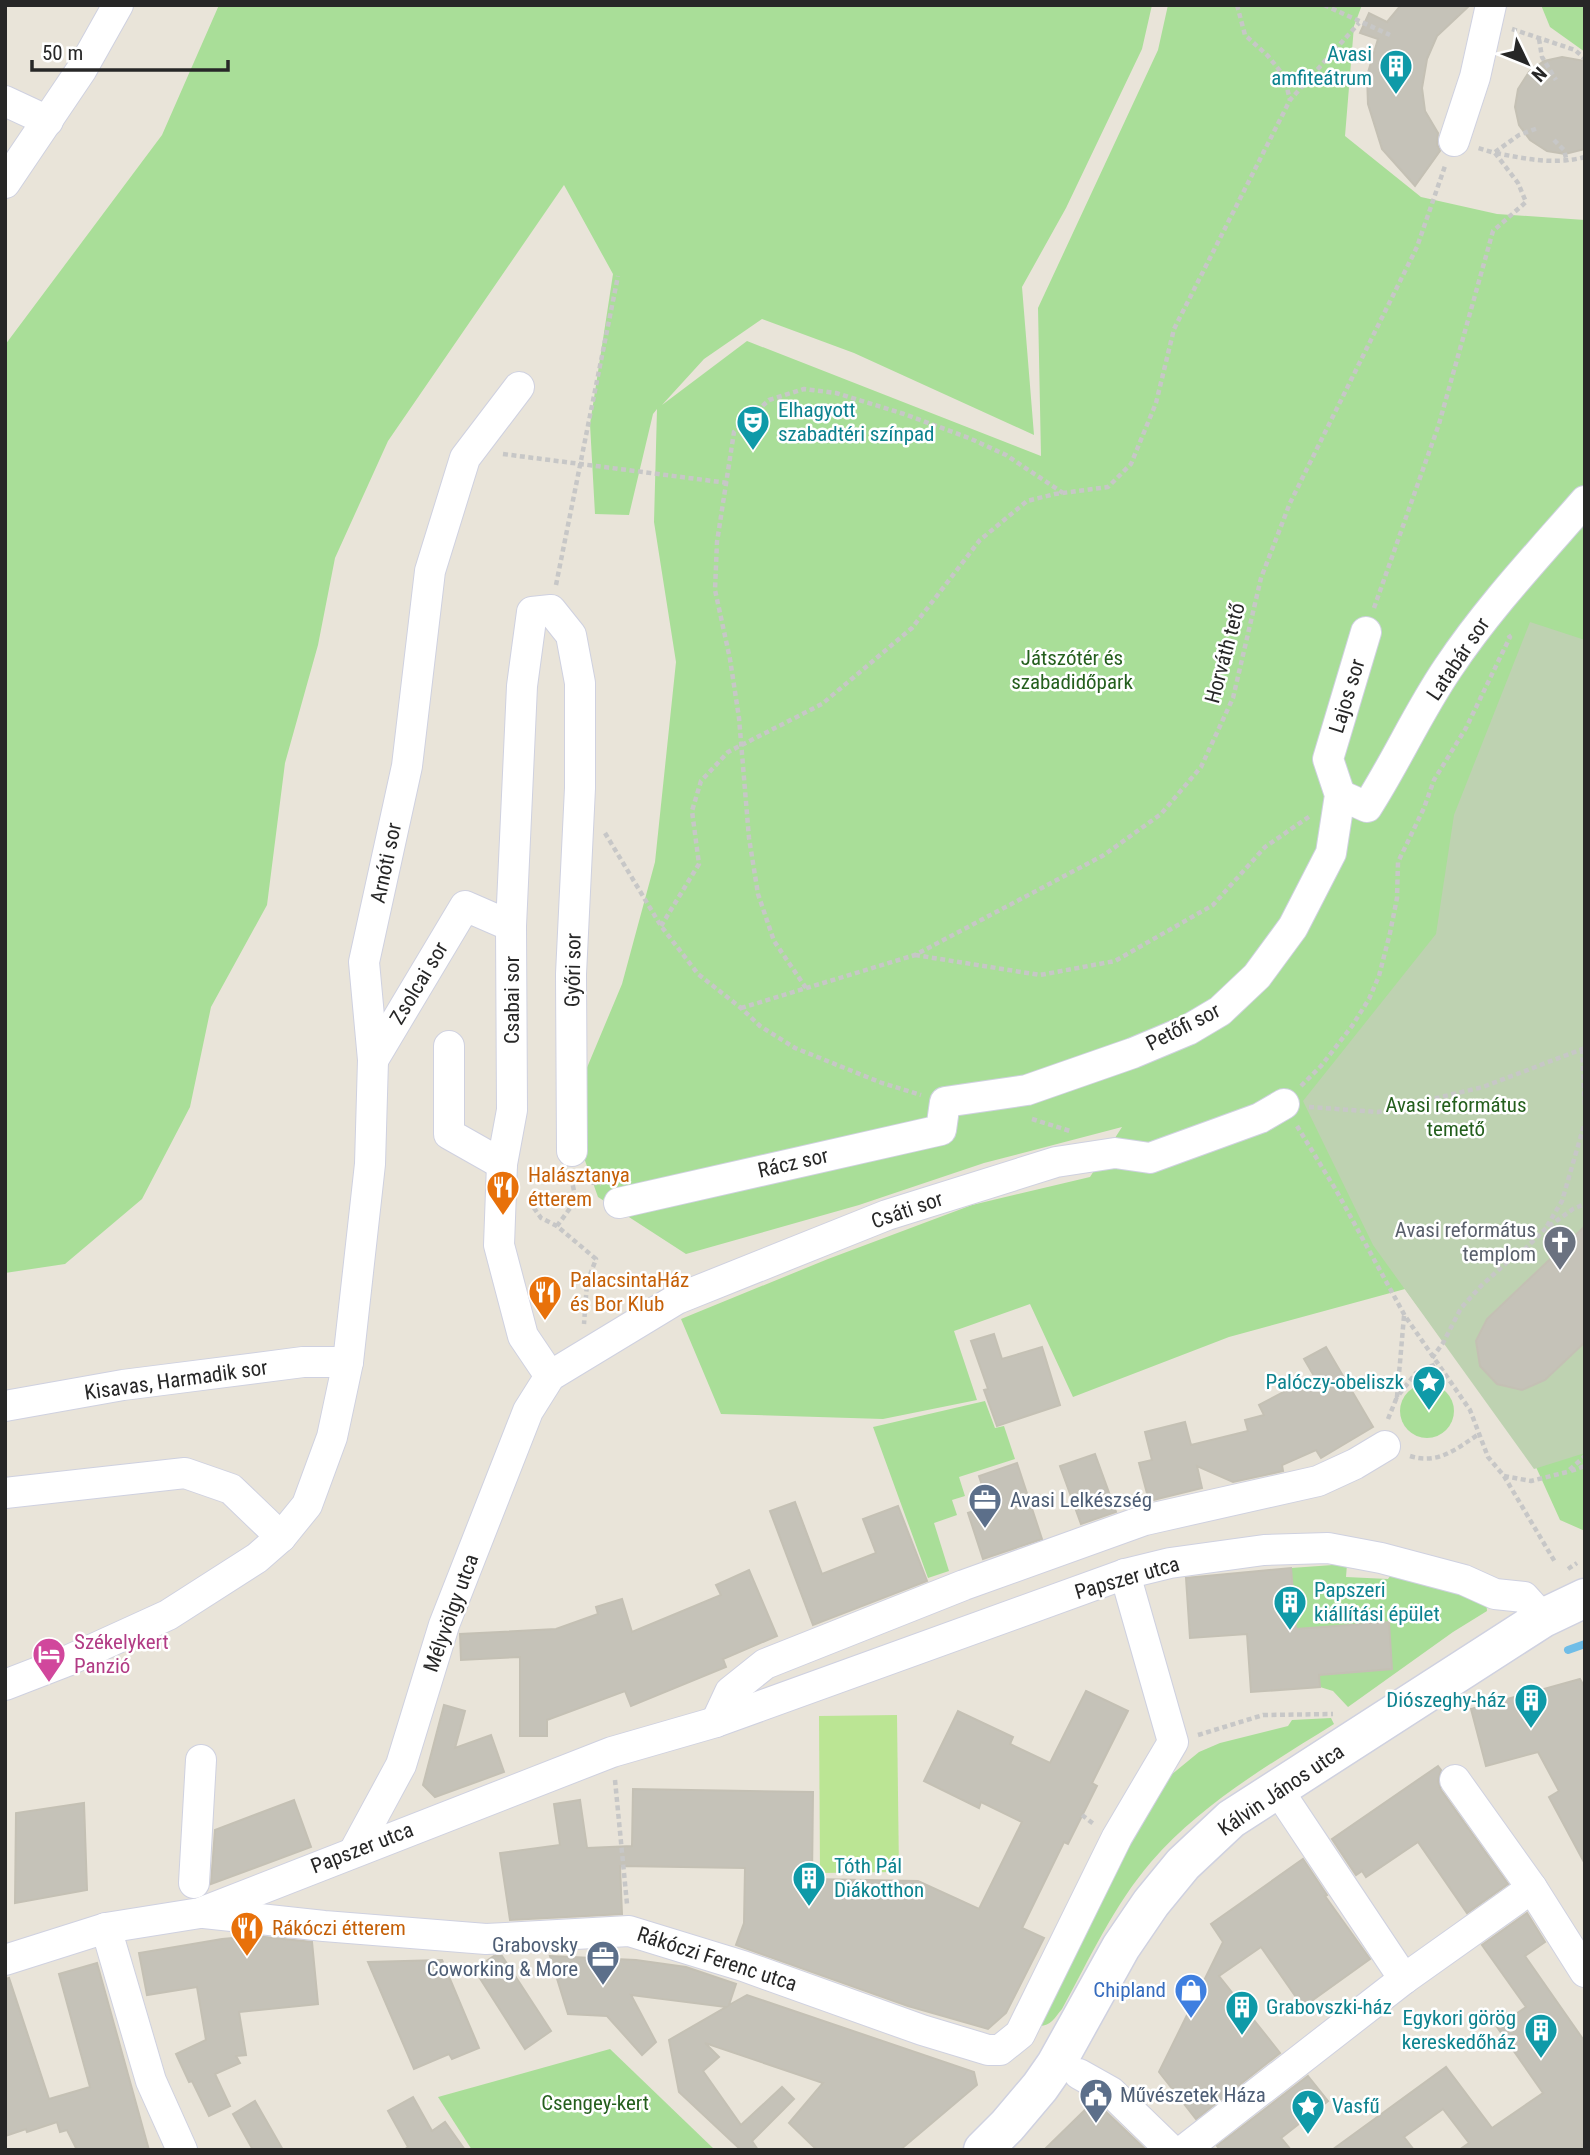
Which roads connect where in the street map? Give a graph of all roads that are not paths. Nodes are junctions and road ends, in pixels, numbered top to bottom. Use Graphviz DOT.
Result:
graph roads {
  1 [pos="118,5"];
  2 [pos="1490,13"];
  3 [pos="5,102"];
  4 [pos="48,121"];
  5 [pos="1454,141"];
  6 [pos="5,183"];
  7 [pos="519,387"];
  8 [pos="1585,501"];
  9 [pos="542,611"];
  10 [pos="1366,632"];
  11 [pos="1340,796"];
  12 [pos="511,926"];
  13 [pos="449,1046"];
  14 [pos="373,1060"];
  15 [pos="945,1102"];
  16 [pos="1284,1104"];
  17 [pos="502,1164"];
  18 [pos="571,1165"];
  19 [pos="614,1194"];
  20 [pos="348,1362"];
  21 [pos="550,1377"];
  22 [pos="5,1406"];
  23 [pos="1386,1434"];
  24 [pos="5,1493"];
  25 [pos="281,1537"];
  26 [pos="1125,1574"];
  27 [pos="1576,1577"];
  28 [pos="1543,1618"];
  29 [pos="5,1685"];
  30 [pos="716,1722"];
  31 [pos="201,1760"];
  32 [pos="1455,1780"];
  33 [pos="1278,1790"];
  34 [pos="355,1850"];
  35 [pos="194,1883"];
  36 [pos="1532,1888"];
  37 [pos="200,1913"];
  38 [pos="106,1928"];
  39 [pos="5,1959"];
  40 [pos="1585,1972"];
  41 [pos="1404,1979"];
  42 [pos="1067,2069"];
  43 [pos="182,2150"];
  44 [pos="983,2150"];
  45 [pos="1171,2150"];
  46 [pos="1184,2150"];
  1 -- 4 [label="street"];
  2 -- 5 [label="street"];
  3 -- 4 [label="street"];
  4 -- 6 [label="street"];
  7 -- 14 [label="street, Arnóti sor"];
  8 -- 11 [label="street, Latabár sor"];
  9 -- 12 [label="street, Csabai sor"];
  9 -- 18 [label="street, Győri sor"];
  10 -- 11 [label="street, Lajos sor"];
  11 -- 15 [label="street, Petőfi sor"];
  12 -- 14 [label="street, Zsolcai sor"];
  12 -- 17 [label="street, Csabai sor"];
  13 -- 17 [label="street"];
  14 -- 20 [label="street, Arnóti sor"];
  15 -- 19 [label="street, Rácz sor"];
  16 -- 21 [label="street, Csáti sor"];
  17 -- 21 [label="street, Csabai sor"];
  20 -- 22 [label="street, Kisavas, Harmadik sor"];
  20 -- 25 [label="street, Arnóti sor"];
  21 -- 34 [label="street, Mélyvölgy utca"];
  23 -- 30 [label="street"];
  24 -- 25 [label="street"];
  25 -- 29 [label="street, Arnóti sor"];
  26 -- 28 [label="street, Papszer utca"];
  26 -- 30 [label="street, Papszer utca"];
  26 -- 37 [label="street, Rákóczi Ferenc utca"];
  27 -- 28 [label="street, Kálvin János utca"];
  28 -- 33 [label="street, Kálvin János utca"];
  30 -- 34 [label="street, Papszer utca"];
  31 -- 35 [label="street"];
  32 -- 36 [label="street"];
  33 -- 41 [label="street"];
  33 -- 42 [label="street, Kálvin János utca"];
  34 -- 37 [label="street, Papszer utca"];
  36 -- 40 [label="street"];
  36 -- 41 [label="street"];
  37 -- 38 [label="street, Papszer utca"];
  38 -- 39 [label="street, Papszer utca"];
  38 -- 43 [label="street"];
  41 -- 46 [label="street"];
  42 -- 44 [label="street, Kálvin János utca"];
  42 -- 45 [label="street"];
}
